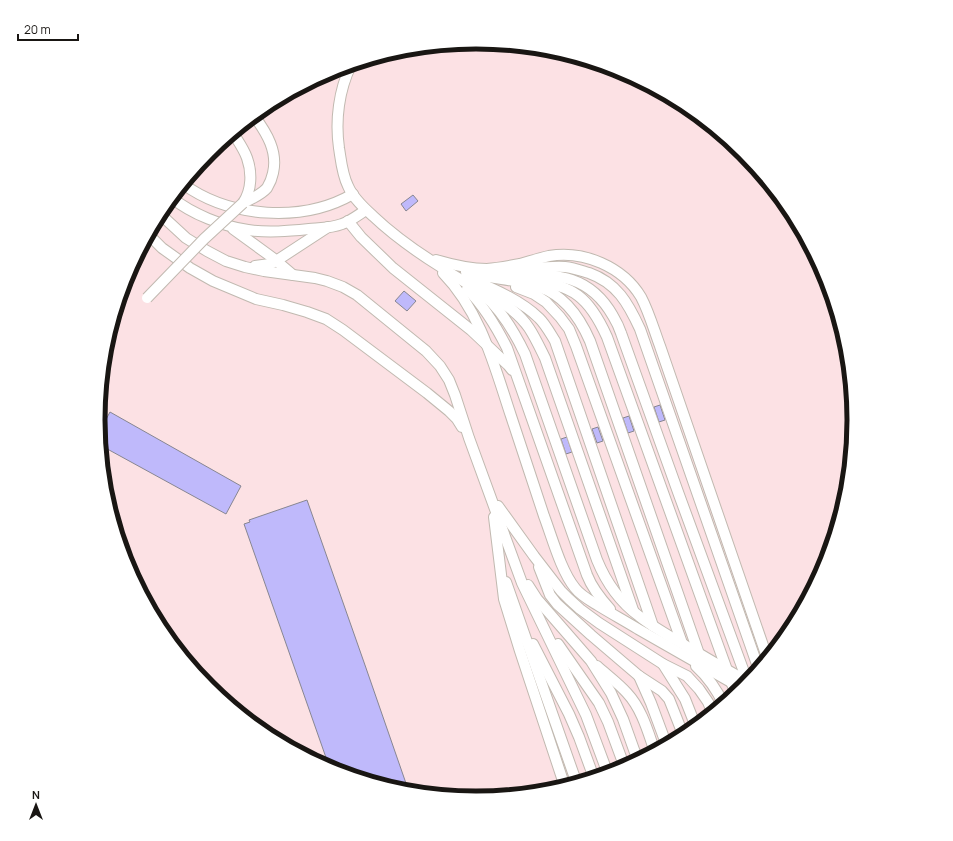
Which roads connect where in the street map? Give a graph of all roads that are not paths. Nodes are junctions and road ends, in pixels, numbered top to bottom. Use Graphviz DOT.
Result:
graph roads {
  1 [pos="348,72"];
  2 [pos="257,121"];
  3 [pos="236,137"];
  4 [pos="188,187"];
  5 [pos="353,194"];
  6 [pos="176,202"];
  7 [pos="243,203"];
  8 [pos="366,210"];
  9 [pos="165,219"];
  10 [pos="348,221"];
  11 [pos="228,225"];
  12 [pos="328,227"];
  13 [pos="153,239"];
  14 [pos="423,256"];
  15 [pos="436,260"];
  16 [pos="276,261"];
  17 [pos="245,267"];
  18 [pos="293,275"];
  19 [pos="147,298"];
  20 [pos="487,345"];
  21 [pos="519,383"];
  22 [pos="470,438"];
  23 [pos="491,497"];
  24 [pos="498,555"];
  25 [pos="534,556"];
  26 [pos="513,558"];
  27 [pos="634,612"];
  28 [pos="517,614"];
  29 [pos="537,615"];
  30 [pos="616,617"];
  31 [pos="653,626"];
  32 [pos="682,643"];
  33 [pos="766,653"];
  34 [pos="699,654"];
  35 [pos="684,656"];
  36 [pos="591,661"];
  37 [pos="663,664"];
  38 [pos="757,664"];
  39 [pos="726,669"];
  40 [pos="639,676"];
  41 [pos="745,677"];
  42 [pos="742,680"];
  43 [pos="731,683"];
  44 [pos="739,683"];
  45 [pos="733,688"];
  46 [pos="722,699"];
  47 [pos="711,709"];
  48 [pos="694,721"];
  49 [pos="681,730"];
  50 [pos="665,740"];
  51 [pos="653,747"];
  52 [pos="636,756"];
  53 [pos="623,762"];
  54 [pos="606,769"];
  55 [pos="592,773"];
  56 [pos="575,778"];
  57 [pos="562,782"];
  1 -- 5 [label="lane"];
  2 -- 7 [label="lane"];
  3 -- 7 [label="lane"];
  4 -- 5 [label="lane"];
  5 -- 8 [label="lane"];
  6 -- 11 [label="lane"];
  7 -- 19 [label="lane, bridge"];
  8 -- 10 [label="lane"];
  8 -- 14 [label="lane"];
  9 -- 17 [label="lane"];
  10 -- 12 [label="lane"];
  10 -- 20 [label="lane"];
  11 -- 12 [label="lane"];
  11 -- 16 [label="lane"];
  12 -- 16 [label="lane"];
  13 -- 22 [label="lane"];
  14 -- 15 [label="lane"];
  14 -- 20 [label="lane"];
  14 -- 21 [label="lane"];
  14 -- 27 [label="lane"];
  14 -- 27 [label="lane"];
  14 -- 31 [label="lane"];
  14 -- 32 [label="lane"];
  14 -- 34 [label="lane"];
  14 -- 39 [label="lane"];
  14 -- 41 [label="lane"];
  15 -- 33 [label="lane"];
  15 -- 38 [label="lane"];
  16 -- 17 [label="lane"];
  16 -- 18 [label="lane"];
  17 -- 18 [label="lane"];
  18 -- 22 [label="lane"];
  20 -- 21 [label="lane"];
  20 -- 30 [label="lane"];
  21 -- 30 [label="lane"];
  22 -- 23 [label="lane"];
  23 -- 24 [label="lane"];
  23 -- 25 [label="lane"];
  23 -- 26 [label="lane"];
  24 -- 28 [label="lane"];
  24 -- 57 [label="lane"];
  25 -- 37 [label="lane"];
  25 -- 40 [label="lane"];
  26 -- 29 [label="lane"];
  26 -- 36 [label="lane"];
  27 -- 31 [label="lane"];
  28 -- 55 [label="lane"];
  28 -- 56 [label="lane"];
  29 -- 53 [label="lane"];
  29 -- 54 [label="lane"];
  30 -- 35 [label="lane"];
  31 -- 32 [label="lane"];
  32 -- 34 [label="lane"];
  34 -- 39 [label="lane"];
  35 -- 43 [label="lane"];
  35 -- 46 [label="lane"];
  36 -- 51 [label="lane"];
  36 -- 52 [label="lane"];
  37 -- 47 [label="lane"];
  37 -- 48 [label="lane"];
  39 -- 42 [label="lane"];
  39 -- 43 [label="lane"];
  40 -- 49 [label="lane"];
  40 -- 50 [label="lane"];
  43 -- 44 [label="lane"];
  43 -- 45 [label="lane"];
}
